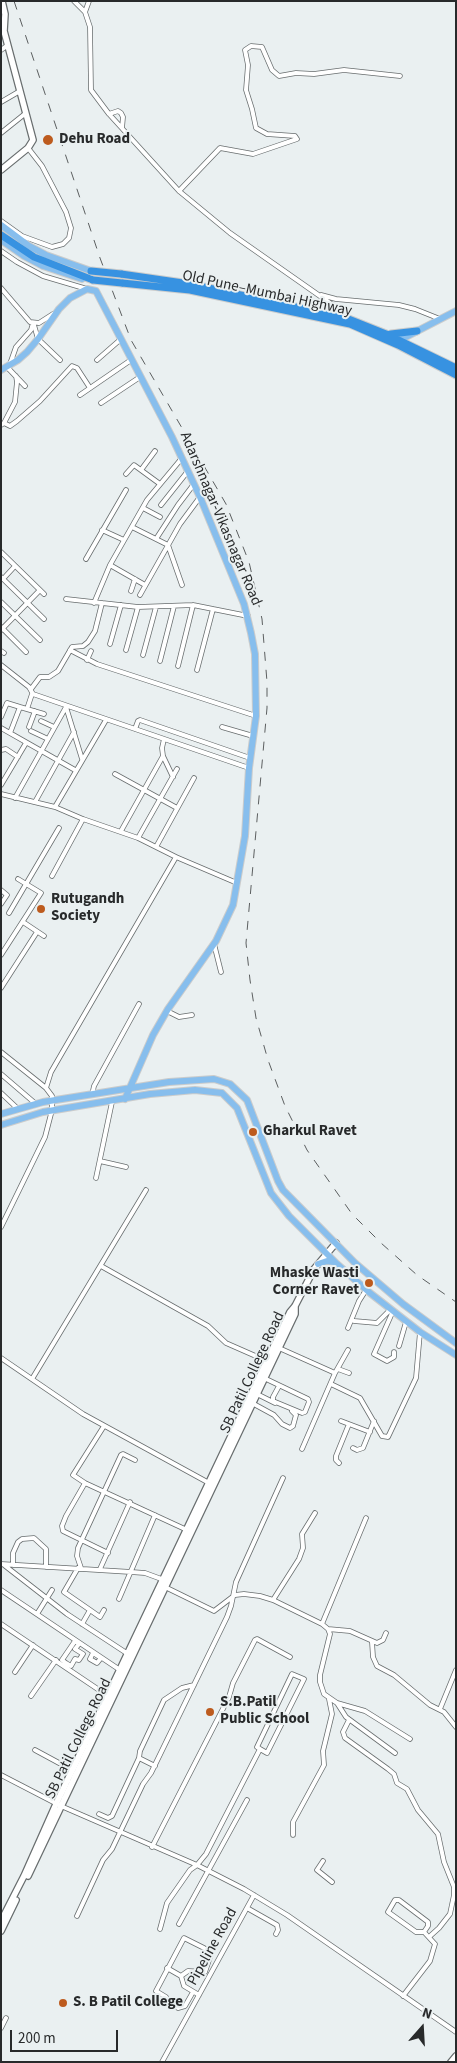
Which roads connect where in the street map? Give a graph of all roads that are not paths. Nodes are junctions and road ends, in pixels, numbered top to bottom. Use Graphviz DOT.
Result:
graph roads {
  1 [pos="2,1"];
  2 [pos="74,1"];
  3 [pos="89,1"];
  4 [pos="85,12"];
  5 [pos="2,24"];
  6 [pos="8,45"];
  7 [pos="1,50"];
  8 [pos="400,76"];
  9 [pos="20,91"];
  10 [pos="1,102"];
  11 [pos="26,113"];
  12 [pos="108,114"];
  13 [pos="122,128"];
  14 [pos="1,133"];
  15 [pos="28,148"];
  16 [pos="1,170"];
  17 [pos="179,191"];
  18 [pos="1,221"];
  19 [pos="1,225"];
  20 [pos="1,230"];
  21 [pos="1,235"];
  22 [pos="1,240"];
  23 [pos="1,250"];
  24 [pos="91,271"];
  25 [pos="80,273"];
  26 [pos="93,280"];
  27 [pos="1,288"];
  28 [pos="87,289"];
  29 [pos="318,295"];
  30 [pos="59,310"];
  31 [pos="456,311"];
  32 [pos="440,319"];
  33 [pos="348,321"];
  34 [pos="33,323"];
  35 [pos="417,331"];
  36 [pos="386,334"];
  37 [pos="38,339"];
  38 [pos="121,339"];
  39 [pos="399,343"];
  40 [pos="422,351"];
  41 [pos="60,360"];
  42 [pos="97,360"];
  43 [pos="131,360"];
  44 [pos="6,367"];
  45 [pos="456,368"];
  46 [pos="456,375"];
  47 [pos="16,376"];
  48 [pos="140,377"];
  49 [pos="25,386"];
  50 [pos="90,388"];
  51 [pos="80,395"];
  52 [pos="101,403"];
  53 [pos="3,424"];
  54 [pos="155,451"];
  55 [pos="182,458"];
  56 [pos="141,470"];
  57 [pos="188,471"];
  58 [pos="126,474"];
  59 [pos="160,484"];
  60 [pos="194,484"];
  61 [pos="126,490"];
  62 [pos="200,497"];
  63 [pos="161,505"];
  64 [pos="143,508"];
  65 [pos="160,517"];
  66 [pos="132,527"];
  67 [pos="102,530"];
  68 [pos="156,539"];
  69 [pos="124,540"];
  70 [pos="168,545"];
  71 [pos="2,555"];
  72 [pos="86,559"];
  73 [pos="110,565"];
  74 [pos="16,566"];
  75 [pos="2,578"];
  76 [pos="135,579"];
  77 [pos="146,585"];
  78 [pos="182,585"];
  79 [pos="40,590"];
  80 [pos="131,591"];
  81 [pos="44,594"];
  82 [pos="140,595"];
  83 [pos="95,598"];
  84 [pos="66,599"];
  85 [pos="1,602"];
  86 [pos="102,603"];
  87 [pos="27,604"];
  88 [pos="121,605"];
  89 [pos="174,606"];
  90 [pos="193,606"];
  91 [pos="138,607"];
  92 [pos="156,607"];
  93 [pos="213,609"];
  94 [pos="15,616"];
  95 [pos="248,616"];
  96 [pos="44,619"];
  97 [pos="2,628"];
  98 [pos="40,640"];
  99 [pos="110,644"];
  100 [pos="70,650"];
  101 [pos="126,650"];
  102 [pos="91,651"];
  103 [pos="26,652"];
  104 [pos="143,655"];
  105 [pos="87,660"];
  106 [pos="160,661"];
  107 [pos="2,665"];
  108 [pos="178,666"];
  109 [pos="197,670"];
  110 [pos="31,691"];
  111 [pos="66,706"];
  112 [pos="20,707"];
  113 [pos="27,709"];
  114 [pos="35,711"];
  115 [pos="44,714"];
  116 [pos="256,716"];
  117 [pos="1,717"];
  118 [pos="106,720"];
  119 [pos="41,721"];
  120 [pos="150,723"];
  121 [pos="54,727"];
  122 [pos="222,727"];
  123 [pos="1,728"];
  124 [pos="135,729"];
  125 [pos="74,732"];
  126 [pos="10,733"];
  127 [pos="147,733"];
  128 [pos="253,736"];
  129 [pos="48,739"];
  130 [pos="164,739"];
  131 [pos="26,742"];
  132 [pos="1,750"];
  133 [pos="41,751"];
  134 [pos="162,756"];
  135 [pos="18,757"];
  136 [pos="250,758"];
  137 [pos="82,759"];
  138 [pos="57,760"];
  139 [pos="249,768"];
  140 [pos="177,769"];
  141 [pos="75,770"];
  142 [pos="115,774"];
  143 [pos="173,777"];
  144 [pos="194,778"];
  145 [pos="1,785"];
  146 [pos="144,790"];
  147 [pos="1,794"];
  148 [pos="15,798"];
  149 [pos="161,800"];
  150 [pos="35,802"];
  151 [pos="55,806"];
  152 [pos="178,808"];
  153 [pos="84,819"];
  154 [pos="59,828"];
  155 [pos="121,831"];
  156 [pos="138,838"];
  157 [pos="156,847"];
  158 [pos="176,857"];
  159 [pos="52,876"];
  160 [pos="18,879"];
  161 [pos="237,883"];
  162 [pos="26,884"];
  163 [pos="1,890"];
  164 [pos="1,904"];
  165 [pos="9,913"];
  166 [pos="23,922"];
  167 [pos="37,932"];
  168 [pos="44,936"];
  169 [pos="214,944"];
  170 [pos="1,955"];
  171 [pos="221,972"];
  172 [pos="1,988"];
  173 [pos="139,1004"];
  174 [pos="167,1011"];
  175 [pos="192,1015"];
  176 [pos="1,1052"];
  177 [pos="1,1074"];
  178 [pos="46,1088"];
  179 [pos="130,1088"];
  180 [pos="1,1093"];
  181 [pos="92,1096"];
  182 [pos="125,1099"];
  183 [pos="52,1100"];
  184 [pos="112,1102"];
  185 [pos="36,1104"];
  186 [pos="18,1109"];
  187 [pos="52,1110"];
  188 [pos="1,1114"];
  189 [pos="1,1125"];
  190 [pos="100,1161"];
  191 [pos="126,1167"];
  192 [pos="96,1178"];
  193 [pos="146,1190"];
  194 [pos="1,1227"];
  195 [pos="336,1243"];
  196 [pos="326,1254"];
  197 [pos="334,1262"];
  198 [pos="318,1264"];
  199 [pos="100,1266"];
  200 [pos="366,1290"];
  201 [pos="295,1306"];
  202 [pos="392,1310"];
  203 [pos="354,1321"];
  204 [pos="406,1322"];
  205 [pos="348,1328"];
  206 [pos="420,1332"];
  207 [pos="456,1343"];
  208 [pos="399,1346"];
  209 [pos="279,1348"];
  210 [pos="348,1350"];
  211 [pos="394,1352"];
  212 [pos="456,1355"];
  213 [pos="1,1358"];
  214 [pos="267,1361"];
  215 [pos="338,1369"];
  216 [pos="349,1373"];
  217 [pos="335,1374"];
  218 [pos="264,1378"];
  219 [pos="32,1379"];
  220 [pos="331,1384"];
  221 [pos="279,1386"];
  222 [pos="257,1394"];
  223 [pos="252,1403"];
  224 [pos="341,1421"];
  225 [pos="374,1421"];
  226 [pos="349,1424"];
  227 [pos="104,1426"];
  228 [pos="370,1432"];
  229 [pos="353,1448"];
  230 [pos="302,1449"];
  231 [pos="135,1460"];
  232 [pos="339,1463"];
  233 [pos="283,1478"];
  234 [pos="85,1482"];
  235 [pos="211,1485"];
  236 [pos="104,1491"];
  237 [pos="130,1502"];
  238 [pos="315,1513"];
  239 [pos="155,1515"];
  240 [pos="366,1518"];
  241 [pos="187,1530"];
  242 [pos="81,1541"];
  243 [pos="108,1553"];
  244 [pos="3,1564"];
  245 [pos="13,1565"];
  246 [pos="46,1566"];
  247 [pos="79,1568"];
  248 [pos="100,1569"];
  249 [pos="131,1572"];
  250 [pos="164,1584"];
  251 [pos="1,1590"];
  252 [pos="52,1590"];
  253 [pos="232,1597"];
  254 [pos="46,1599"];
  255 [pos="119,1599"];
  256 [pos="273,1600"];
  257 [pos="90,1610"];
  258 [pos="104,1610"];
  259 [pos="37,1614"];
  260 [pos="1,1624"];
  261 [pos="82,1624"];
  262 [pos="322,1624"];
  263 [pos="328,1629"];
  264 [pos="386,1633"];
  265 [pos="78,1642"];
  266 [pos="372,1642"];
  267 [pos="32,1645"];
  268 [pos="128,1654"];
  269 [pos="290,1657"];
  270 [pos="56,1660"];
  271 [pos="65,1664"];
  272 [pos="456,1670"];
  273 [pos="15,1672"];
  274 [pos="123,1672"];
  275 [pos="194,1685"];
  276 [pos="31,1696"];
  277 [pos="108,1696"];
  278 [pos="330,1699"];
  279 [pos="337,1703"];
  280 [pos="440,1709"];
  281 [pos="349,1720"];
  282 [pos="456,1727"];
  283 [pos="410,1739"];
  284 [pos="260,1749"];
  285 [pos="35,1750"];
  286 [pos="395,1753"];
  287 [pos="139,1758"];
  288 [pos="155,1766"];
  289 [pos="73,1771"];
  290 [pos="1,1775"];
  291 [pos="247,1800"];
  292 [pos="59,1805"];
  293 [pos="99,1814"];
  294 [pos="120,1832"];
  295 [pos="293,1835"];
  296 [pos="152,1847"];
  297 [pos="323,1861"];
  298 [pos="31,1864"];
  299 [pos="197,1865"];
  300 [pos="208,1871"];
  301 [pos="332,1882"];
  302 [pos="254,1895"];
  303 [pos="247,1908"];
  304 [pos="77,1916"];
  305 [pos="1,1921"];
  306 [pos="180,1924"];
  307 [pos="160,1929"];
  308 [pos="1,1931"];
  309 [pos="424,1932"];
  310 [pos="276,1934"];
  311 [pos="429,1937"];
  312 [pos="168,1968"];
  313 [pos="181,1976"];
  314 [pos="193,1992"];
  315 [pos="199,1995"];
  316 [pos="403,1996"];
  317 [pos="6,2018"];
  318 [pos="1,2028"];
  319 [pos="456,2032"];
  320 [pos="456,2056"];
  321 [pos="162,2062"];
  322 [pos="452,2062"];
  1 -- 5 [label="street"];
  2 -- 4 [label="street"];
  3 -- 4 [label="street"];
  4 -- 12 [label="street"];
  5 -- 6 [label="street"];
  6 -- 7 [label="street"];
  6 -- 9 [label="street"];
  8 -- 17 [label="street"];
  9 -- 10 [label="street"];
  9 -- 11 [label="street"];
  11 -- 14 [label="street"];
  11 -- 15 [label="street"];
  12 -- 13 [label="street"];
  12 -- 13 [label="street"];
  13 -- 17 [label="street"];
  15 -- 16 [label="street"];
  15 -- 18 [label="street"];
  17 -- 29 [label="street"];
  19 -- 24 [label="main road"];
  20 -- 25 [label="highway"];
  21 -- 25 [label="highway"];
  22 -- 26 [label="main road"];
  23 -- 28 [label="street"];
  24 -- 25 [label="highway, Old Pune–Mumbai Highway"];
  24 -- 33 [label="highway, Old Pune–Mumbai Highway, bridge"];
  25 -- 26 [label="highway, Old Pune–Mumbai Highway"];
  26 -- 33 [label="highway, Old Pune–Mumbai Highway, bridge"];
  27 -- 34 [label="street"];
  28 -- 30 [label="main road"];
  28 -- 38 [label="main road, Adarshnagar-Vikasnagar Road"];
  29 -- 32 [label="street"];
  29 -- 33 [label="street"];
  30 -- 34 [label="street"];
  30 -- 37 [label="main road"];
  31 -- 32 [label="main road"];
  32 -- 35 [label="main road"];
  33 -- 36 [label="highway, Old Pune–Mumbai Highway"];
  33 -- 39 [label="highway, Old Pune–Mumbai Highway"];
  34 -- 37 [label="street"];
  34 -- 44 [label="street"];
  35 -- 36 [label="highway"];
  35 -- 39 [label="main road"];
  35 -- 40 [label="highway"];
  36 -- 39 [label="highway, Old Pune–Mumbai Highway"];
  37 -- 41 [label="street"];
  37 -- 44 [label="main road"];
  38 -- 42 [label="street"];
  38 -- 43 [label="main road, Adarshnagar-Vikasnagar Road"];
  39 -- 40 [label="highway, Old Pune–Mumbai Highway"];
  39 -- 46 [label="highway, Old Pune–Mumbai Highway"];
  40 -- 45 [label="highway, Old Pune–Mumbai Highway"];
  43 -- 48 [label="main road, Adarshnagar-Vikasnagar Road"];
  43 -- 50 [label="street"];
  44 -- 47 [label="street"];
  47 -- 49 [label="street"];
  47 -- 53 [label="street"];
  48 -- 52 [label="street"];
  48 -- 55 [label="main road, Adarshnagar-Vikasnagar Road"];
  50 -- 51 [label="street"];
  50 -- 53 [label="street"];
  54 -- 56 [label="street"];
  55 -- 57 [label="main road, Adarshnagar-Vikasnagar Road"];
  55 -- 59 [label="street"];
  56 -- 58 [label="street"];
  56 -- 59 [label="street"];
  57 -- 60 [label="main road, Adarshnagar-Vikasnagar Road"];
  57 -- 63 [label="street"];
  59 -- 64 [label="street"];
  60 -- 62 [label="main road, Adarshnagar-Vikasnagar Road"];
  60 -- 68 [label="street"];
  61 -- 67 [label="street"];
  62 -- 70 [label="street"];
  62 -- 95 [label="main road, Adarshnagar-Vikasnagar Road"];
  64 -- 65 [label="street"];
  64 -- 66 [label="street"];
  66 -- 68 [label="street"];
  66 -- 69 [label="street"];
  67 -- 69 [label="street"];
  67 -- 72 [label="street"];
  68 -- 70 [label="street"];
  69 -- 73 [label="street"];
  70 -- 77 [label="street"];
  70 -- 78 [label="street"];
  71 -- 74 [label="street"];
  73 -- 76 [label="street"];
  73 -- 83 [label="street"];
  74 -- 75 [label="street"];
  74 -- 79 [label="street"];
  75 -- 87 [label="street"];
  76 -- 77 [label="street"];
  76 -- 80 [label="street"];
  77 -- 82 [label="street"];
  79 -- 81 [label="street"];
  79 -- 87 [label="street"];
  83 -- 84 [label="street"];
  83 -- 86 [label="street"];
  85 -- 94 [label="street"];
  86 -- 88 [label="street"];
  86 -- 100 [label="street"];
  87 -- 94 [label="street"];
  87 -- 96 [label="street"];
  88 -- 91 [label="street"];
  88 -- 99 [label="street"];
  89 -- 90 [label="street"];
  89 -- 92 [label="street"];
  89 -- 106 [label="street"];
  90 -- 93 [label="street"];
  90 -- 108 [label="street"];
  91 -- 92 [label="street"];
  91 -- 101 [label="street"];
  92 -- 104 [label="street"];
  93 -- 95 [label="street"];
  93 -- 109 [label="street"];
  94 -- 97 [label="street"];
  94 -- 98 [label="street"];
  95 -- 116 [label="main road, Adarshnagar-Vikasnagar Road"];
  97 -- 103 [label="street"];
  100 -- 105 [label="street"];
  100 -- 110 [label="street"];
  102 -- 105 [label="street"];
  105 -- 116 [label="street"];
  107 -- 110 [label="street"];
  110 -- 111 [label="street"];
  110 -- 113 [label="street"];
  111 -- 118 [label="street"];
  111 -- 121 [label="street"];
  111 -- 125 [label="street"];
  112 -- 113 [label="street"];
  112 -- 117 [label="street"];
  112 -- 126 [label="street"];
  113 -- 114 [label="street"];
  114 -- 115 [label="street"];
  114 -- 129 [label="street"];
  116 -- 128 [label="main road, Adarshnagar-Vikasnagar Road"];
  118 -- 124 [label="street"];
  118 -- 137 [label="street"];
  119 -- 121 [label="street"];
  120 -- 124 [label="street"];
  120 -- 127 [label="street"];
  120 -- 136 [label="street"];
  121 -- 129 [label="street"];
  122 -- 128 [label="street"];
  123 -- 126 [label="street"];
  124 -- 127 [label="street"];
  125 -- 137 [label="street"];
  125 -- 138 [label="street"];
  126 -- 131 [label="street"];
  127 -- 130 [label="street"];
  128 -- 136 [label="main road, Adarshnagar-Vikasnagar Road"];
  129 -- 133 [label="street"];
  130 -- 134 [label="street"];
  130 -- 139 [label="street"];
  131 -- 133 [label="street"];
  131 -- 135 [label="street"];
  132 -- 135 [label="street"];
  133 -- 138 [label="street"];
  133 -- 148 [label="street"];
  134 -- 143 [label="street"];
  134 -- 146 [label="street"];
  135 -- 145 [label="street"];
  136 -- 139 [label="main road, Adarshnagar-Vikasnagar Road"];
  137 -- 141 [label="street"];
  138 -- 141 [label="street"];
  138 -- 150 [label="street"];
  139 -- 161 [label="main road, Adarshnagar-Vikasnagar Road"];
  140 -- 143 [label="street"];
  141 -- 151 [label="street"];
  142 -- 146 [label="street"];
  143 -- 149 [label="street"];
  144 -- 152 [label="street"];
  146 -- 149 [label="street"];
  146 -- 155 [label="street"];
  147 -- 148 [label="street"];
  148 -- 150 [label="street"];
  149 -- 152 [label="street"];
  149 -- 156 [label="street"];
  150 -- 151 [label="street"];
  151 -- 153 [label="street"];
  152 -- 157 [label="street"];
  153 -- 155 [label="street"];
  153 -- 159 [label="street"];
  154 -- 162 [label="street"];
  155 -- 156 [label="street"];
  156 -- 157 [label="street"];
  157 -- 158 [label="street"];
  158 -- 161 [label="street"];
  158 -- 178 [label="street"];
  160 -- 162 [label="street"];
  161 -- 169 [label="main road, Adarshnagar-Vikasnagar Road"];
  162 -- 165 [label="street"];
  162 -- 166 [label="street"];
  163 -- 164 [label="street"];
  166 -- 167 [label="street"];
  166 -- 170 [label="street"];
  167 -- 168 [label="street"];
  167 -- 172 [label="street"];
  169 -- 171 [label="street"];
  169 -- 174 [label="main road, Adarshnagar-Vikasnagar Road"];
  173 -- 181 [label="street"];
  174 -- 175 [label="street"];
  174 -- 179 [label="main road, Adarshnagar-Vikasnagar Road"];
  176 -- 178 [label="street"];
  177 -- 185 [label="street"];
  178 -- 183 [label="street"];
  179 -- 181 [label="main road"];
  179 -- 182 [label="main road, Adarshnagar-Vikasnagar Road"];
  179 -- 195 [label="main road"];
  180 -- 186 [label="street"];
  181 -- 183 [label="main road"];
  182 -- 184 [label="main road"];
  182 -- 196 [label="main road"];
  183 -- 185 [label="main road"];
  183 -- 187 [label="street"];
  184 -- 187 [label="main road"];
  184 -- 190 [label="street"];
  185 -- 186 [label="main road"];
  186 -- 188 [label="main road"];
  187 -- 189 [label="main road"];
  187 -- 194 [label="street"];
  190 -- 191 [label="street"];
  190 -- 192 [label="street"];
  193 -- 199 [label="street"];
  195 -- 196 [label="street"];
  195 -- 207 [label="main road"];
  196 -- 197 [label="main road"];
  196 -- 198 [label="street"];
  197 -- 198 [label="main road"];
  197 -- 200 [label="main road"];
  198 -- 201 [label="street"];
  199 -- 214 [label="street"];
  199 -- 219 [label="street"];
  200 -- 202 [label="main road"];
  200 -- 205 [label="street"];
  201 -- 209 [label="street, SB Patil College Road"];
  201 -- 214 [label="street, SB Patil College Road"];
  202 -- 203 [label="street"];
  202 -- 204 [label="main road"];
  202 -- 211 [label="street"];
  204 -- 206 [label="main road"];
  204 -- 208 [label="street"];
  206 -- 212 [label="main road"];
  206 -- 225 [label="street"];
  209 -- 217 [label="street"];
  209 -- 218 [label="street, SB Patil College Road"];
  210 -- 215 [label="street"];
  213 -- 219 [label="street"];
  214 -- 235 [label="street, SB Patil College Road"];
  215 -- 216 [label="street"];
  215 -- 217 [label="street"];
  217 -- 220 [label="street"];
  218 -- 221 [label="street"];
  218 -- 222 [label="street, SB Patil College Road"];
  219 -- 227 [label="street"];
  220 -- 225 [label="street"];
  220 -- 230 [label="street"];
  221 -- 221 [label="street"];
  222 -- 223 [label="street, SB Patil College Road"];
  222 -- 223 [label="street"];
  223 -- 235 [label="street, SB Patil College Road"];
  224 -- 226 [label="street"];
  225 -- 228 [label="street"];
  226 -- 228 [label="street"];
  226 -- 232 [label="street"];
  227 -- 234 [label="street"];
  227 -- 235 [label="street"];
  228 -- 229 [label="street"];
  231 -- 236 [label="street"];
  233 -- 253 [label="street"];
  234 -- 236 [label="street"];
  234 -- 242 [label="street"];
  235 -- 241 [label="street, SB Patil College Road"];
  235 -- 250 [label="street, SB Patil College Road"];
  236 -- 237 [label="street"];
  236 -- 242 [label="street"];
  237 -- 239 [label="street"];
  237 -- 243 [label="street"];
  238 -- 256 [label="street"];
  239 -- 241 [label="street"];
  239 -- 249 [label="street"];
  240 -- 262 [label="street"];
  241 -- 250 [label="street, SB Patil College Road"];
  242 -- 243 [label="street"];
  242 -- 247 [label="street"];
  243 -- 248 [label="street"];
  244 -- 245 [label="street"];
  244 -- 254 [label="street"];
  245 -- 246 [label="street"];
  245 -- 246 [label="street"];
  246 -- 247 [label="street"];
  247 -- 248 [label="street"];
  247 -- 257 [label="street"];
  248 -- 249 [label="street"];
  249 -- 250 [label="street"];
  249 -- 255 [label="street"];
  250 -- 253 [label="street"];
  250 -- 268 [label="street, SB Patil College Road"];
  250 -- 274 [label="street, SB Patil College Road"];
  251 -- 259 [label="street"];
  252 -- 254 [label="street"];
  253 -- 256 [label="street"];
  253 -- 275 [label="street"];
  254 -- 259 [label="street"];
  254 -- 261 [label="street"];
  256 -- 262 [label="street"];
  257 -- 258 [label="street"];
  257 -- 261 [label="street"];
  259 -- 265 [label="street"];
  260 -- 267 [label="street"];
  261 -- 268 [label="street"];
  262 -- 263 [label="street"];
  263 -- 266 [label="street"];
  263 -- 278 [label="street"];
  264 -- 266 [label="street"];
  265 -- 271 [label="street"];
  265 -- 271 [label="street"];
  265 -- 274 [label="street"];
  266 -- 280 [label="street"];
  267 -- 270 [label="street"];
  267 -- 273 [label="street"];
  268 -- 274 [label="street, SB Patil College Road"];
  269 -- 296 [label="street"];
  270 -- 271 [label="street"];
  270 -- 276 [label="street"];
  271 -- 277 [label="street"];
  272 -- 280 [label="street"];
  274 -- 277 [label="street, SB Patil College Road"];
  274 -- 292 [label="street, SB Patil College Road"];
  275 -- 287 [label="street"];
  275 -- 288 [label="street"];
  277 -- 289 [label="street, SB Patil College Road"];
  278 -- 279 [label="street"];
  278 -- 295 [label="street"];
  279 -- 281 [label="street"];
  279 -- 283 [label="street"];
  280 -- 282 [label="street"];
  281 -- 286 [label="street"];
  281 -- 311 [label="street"];
  284 -- 284 [label="street"];
  284 -- 299 [label="street"];
  285 -- 289 [label="street"];
  287 -- 288 [label="street"];
  287 -- 293 [label="street"];
  288 -- 294 [label="street"];
  289 -- 292 [label="street, SB Patil College Road"];
  290 -- 292 [label="street"];
  291 -- 300 [label="street"];
  292 -- 294 [label="street"];
  292 -- 298 [label="street, SB Patil College Road"];
  294 -- 296 [label="street"];
  294 -- 304 [label="street"];
  296 -- 299 [label="street"];
  297 -- 301 [label="street"];
  298 -- 305 [label="street, SB Patil College Road"];
  298 -- 308 [label="street, SB Patil College Road"];
  299 -- 300 [label="street"];
  299 -- 307 [label="street"];
  300 -- 302 [label="street"];
  300 -- 306 [label="street"];
  302 -- 303 [label="street, Pipeline Road"];
  302 -- 316 [label="street"];
  303 -- 310 [label="street"];
  303 -- 315 [label="street, Pipeline Road"];
  309 -- 309 [label="street"];
  309 -- 311 [label="street"];
  311 -- 316 [label="street"];
  312 -- 313 [label="street"];
  312 -- 313 [label="street"];
  312 -- 314 [label="street"];
  313 -- 314 [label="street"];
  314 -- 315 [label="street"];
  315 -- 321 [label="street, Pipeline Road"];
  316 -- 319 [label="street"];
  317 -- 318 [label="street"];
  320 -- 322 [label="street"];
}
